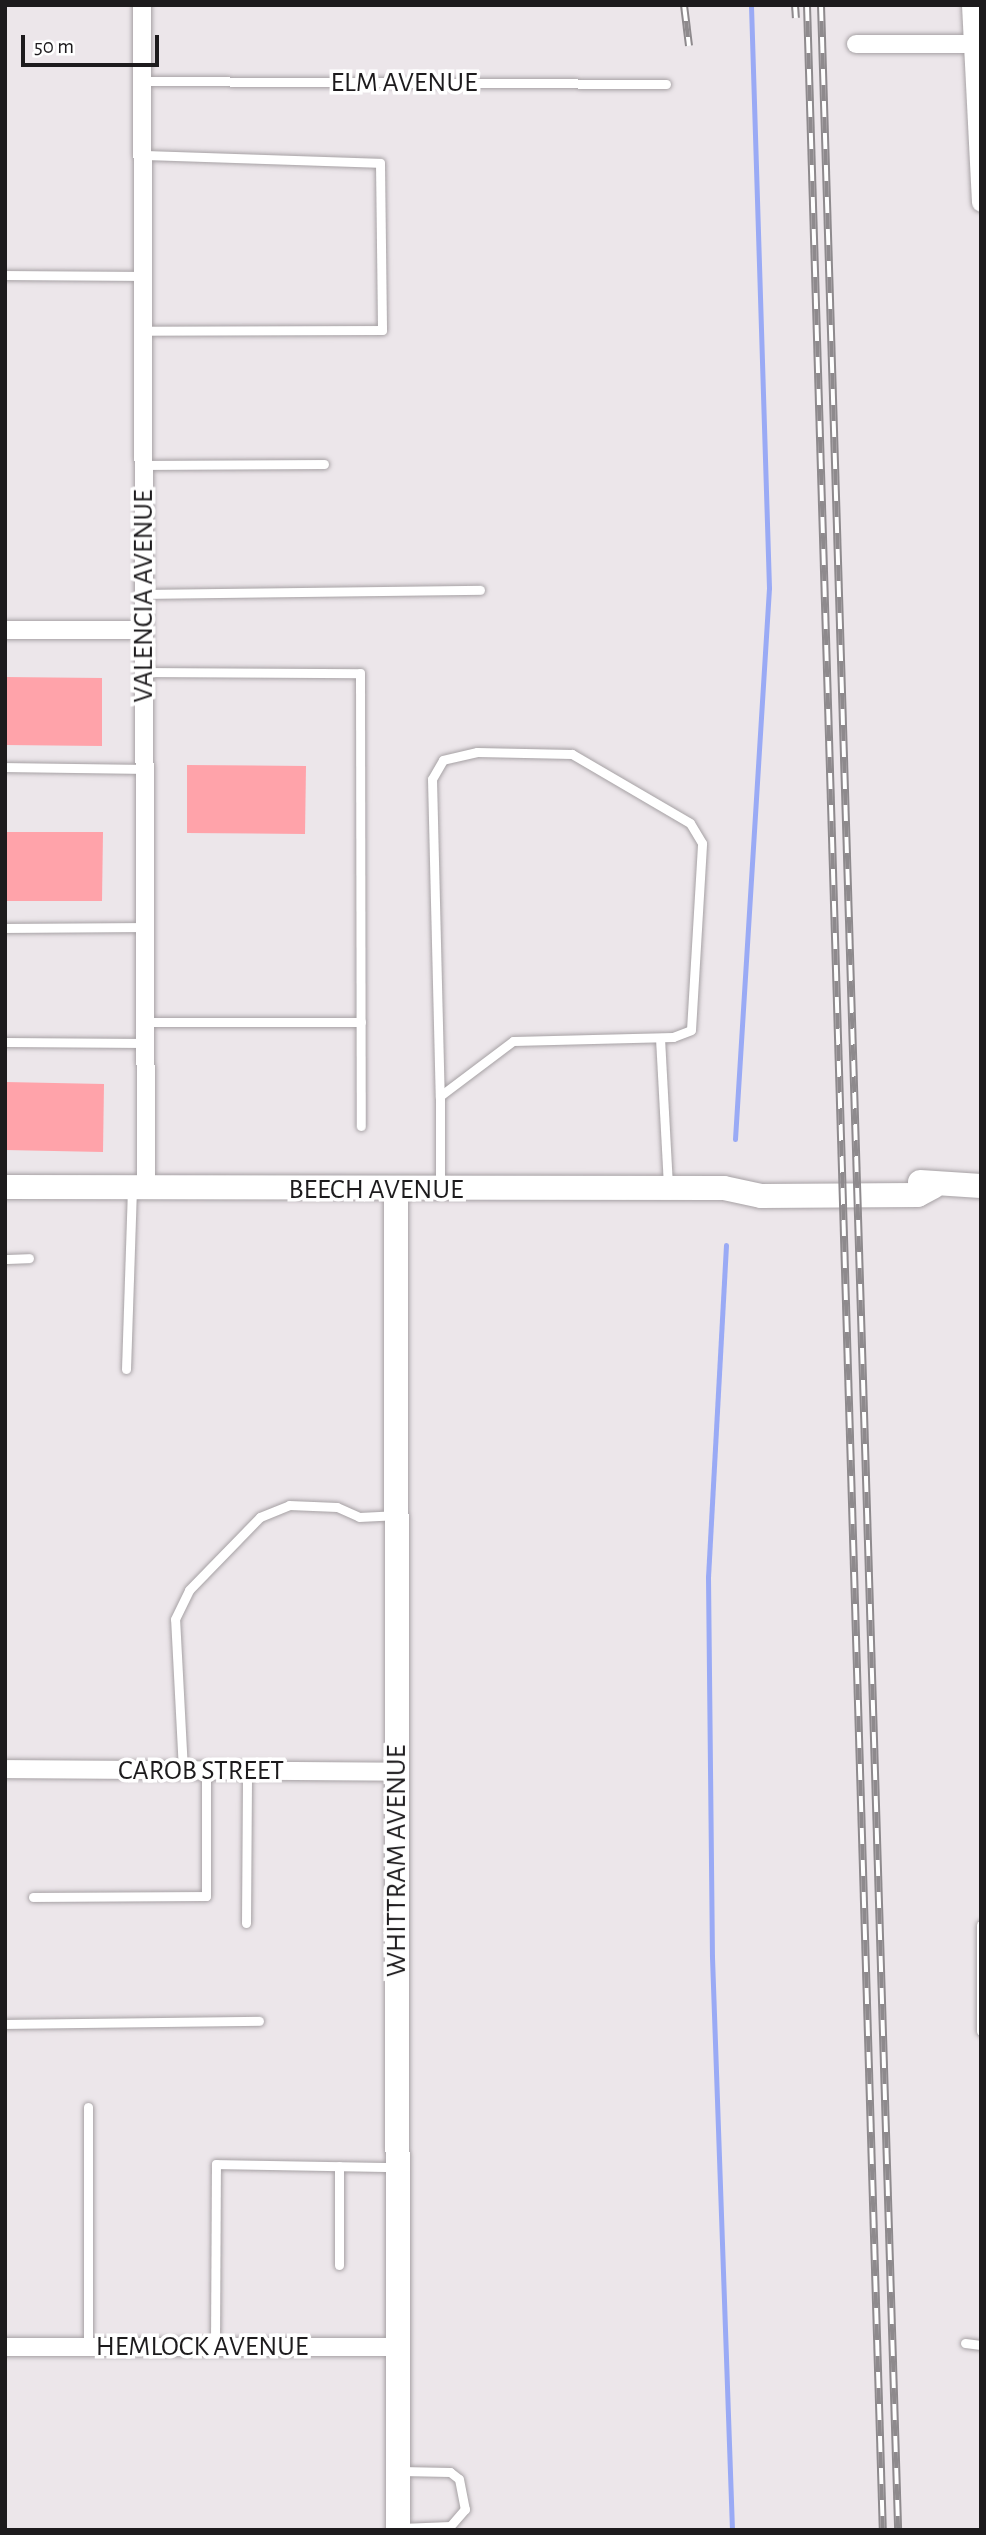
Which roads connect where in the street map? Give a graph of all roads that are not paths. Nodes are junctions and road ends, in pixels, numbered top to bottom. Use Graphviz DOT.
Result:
graph roads {
  1 [pos="142,5"];
  2 [pos="971,5"];
  3 [pos="856,44"];
  4 [pos="976,44"];
  5 [pos="142,82"];
  6 [pos="666,83"];
  7 [pos="142,155"];
  8 [pos="981,203"];
  9 [pos="5,275"];
  10 [pos="142,276"];
  11 [pos="143,331"];
  12 [pos="324,464"];
  13 [pos="143,465"];
  14 [pos="480,590"];
  15 [pos="144,594"];
  16 [pos="5,630"];
  17 [pos="144,630"];
  18 [pos="144,672"];
  19 [pos="5,767"];
  20 [pos="144,769"];
  21 [pos="5,928"];
  22 [pos="145,928"];
  23 [pos="145,1022"];
  24 [pos="361,1022"];
  25 [pos="660,1038"];
  26 [pos="5,1042"];
  27 [pos="145,1043"];
  28 [pos="440,1096"];
  29 [pos="361,1126"];
  30 [pos="981,1186"];
  31 [pos="5,1187"];
  32 [pos="139,1187"];
  33 [pos="668,1189"];
  34 [pos="396,1191"];
  35 [pos="440,1191"];
  36 [pos="29,1258"];
  37 [pos="5,1259"];
  38 [pos="126,1368"];
  39 [pos="397,1514"];
  40 [pos="5,1769"];
  41 [pos="183,1770"];
  42 [pos="206,1771"];
  43 [pos="247,1771"];
  44 [pos="397,1772"];
  45 [pos="33,1897"];
  46 [pos="246,1923"];
  47 [pos="981,1925"];
  48 [pos="259,2021"];
  49 [pos="5,2024"];
  50 [pos="981,2031"];
  51 [pos="88,2107"];
  52 [pos="339,2166"];
  53 [pos="398,2167"];
  54 [pos="339,2265"];
  55 [pos="965,2343"];
  56 [pos="981,2345"];
  57 [pos="5,2347"];
  58 [pos="88,2347"];
  59 [pos="215,2347"];
  60 [pos="398,2347"];
  61 [pos="398,2471"];
  62 [pos="398,2529"];
  1 -- 5 [label="street, VALENCIA AVENUE"];
  2 -- 4 [label="street"];
  3 -- 4 [label="street"];
  4 -- 8 [label="street"];
  5 -- 6 [label="lane, ELM AVENUE"];
  5 -- 7 [label="street, VALENCIA AVENUE"];
  7 -- 10 [label="street, VALENCIA AVENUE"];
  7 -- 11 [label="lane"];
  9 -- 10 [label="lane"];
  10 -- 11 [label="street, VALENCIA AVENUE"];
  11 -- 13 [label="street, VALENCIA AVENUE"];
  12 -- 13 [label="lane"];
  13 -- 15 [label="street, VALENCIA AVENUE"];
  14 -- 15 [label="lane"];
  15 -- 17 [label="street, VALENCIA AVENUE"];
  16 -- 17 [label="street"];
  17 -- 18 [label="street, VALENCIA AVENUE"];
  18 -- 20 [label="street, VALENCIA AVENUE"];
  18 -- 24 [label="lane"];
  19 -- 20 [label="lane"];
  20 -- 22 [label="street, VALENCIA AVENUE"];
  21 -- 22 [label="lane"];
  22 -- 23 [label="street, VALENCIA AVENUE"];
  23 -- 24 [label="lane"];
  23 -- 27 [label="street, VALENCIA AVENUE"];
  24 -- 29 [label="lane"];
  25 -- 28 [label="lane"];
  25 -- 28 [label="lane"];
  25 -- 33 [label="lane"];
  26 -- 27 [label="lane"];
  27 -- 32 [label="street, VALENCIA AVENUE"];
  28 -- 35 [label="lane"];
  30 -- 33 [label="street, BEECH AVENUE"];
  31 -- 32 [label="street, BEECH AVENUE"];
  32 -- 34 [label="street, BEECH AVENUE"];
  32 -- 38 [label="lane"];
  33 -- 35 [label="street, BEECH AVENUE"];
  34 -- 35 [label="street, BEECH AVENUE"];
  34 -- 39 [label="street, WHITTRAM AVENUE"];
  36 -- 37 [label="lane"];
  39 -- 41 [label="lane"];
  39 -- 44 [label="street, WHITTRAM AVENUE"];
  40 -- 41 [label="street, CAROB STREET"];
  41 -- 42 [label="street, CAROB STREET"];
  42 -- 43 [label="street, CAROB STREET"];
  42 -- 45 [label="lane"];
  43 -- 44 [label="street, CAROB STREET"];
  43 -- 46 [label="lane"];
  44 -- 53 [label="street, WHITTRAM AVENUE"];
  47 -- 50 [label="lane"];
  48 -- 49 [label="lane"];
  51 -- 58 [label="lane"];
  52 -- 53 [label="lane"];
  52 -- 54 [label="lane"];
  52 -- 59 [label="lane"];
  53 -- 60 [label="street, WHITTRAM AVENUE"];
  55 -- 56 [label="lane"];
  57 -- 58 [label="street, HEMLOCK AVENUE"];
  58 -- 59 [label="street, HEMLOCK AVENUE"];
  59 -- 60 [label="street, HEMLOCK AVENUE"];
  60 -- 61 [label="street, WHITTRAM AVENUE"];
  61 -- 62 [label="street, WHITTRAM AVENUE"];
  61 -- 62 [label="lane"];
}
